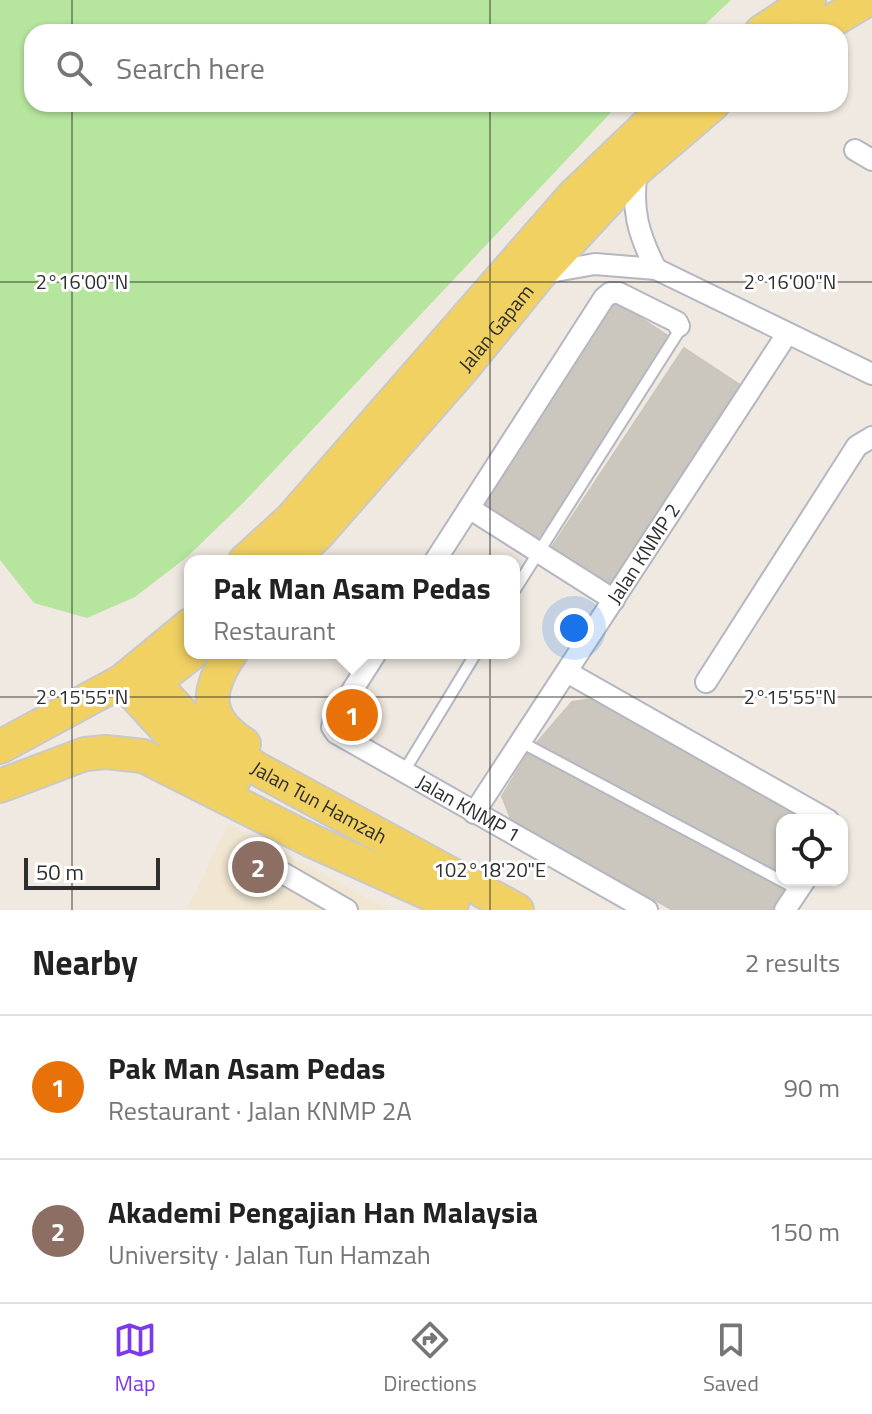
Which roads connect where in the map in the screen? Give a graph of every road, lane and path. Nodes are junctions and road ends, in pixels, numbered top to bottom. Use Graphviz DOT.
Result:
graph roads {
  1 [pos="809,0"];
  2 [pos="867,0"];
  3 [pos="773,24"];
  4 [pos="826,24"];
  5 [pos="661,112"];
  6 [pos="704,112"];
  7 [pos="637,169"];
  8 [pos="656,269"];
  9 [pos="540,274"];
  10 [pos="679,326"];
  11 [pos="787,334"];
  12 [pos="872,374"];
  13 [pos="864,442"];
  14 [pos="469,508"];
  15 [pos="319,533"];
  16 [pos="538,552"];
  17 [pos="253,555"];
  18 [pos="295,555"];
  19 [pos="302,555"];
  20 [pos="439,555"];
  21 [pos="520,581"];
  22 [pos="614,600"];
  23 [pos="184,614"];
  24 [pos="184,632"];
  25 [pos="184,657"];
  26 [pos="228,659"];
  27 [pos="372,659"];
  28 [pos="472,659"];
  29 [pos="567,672"];
  30 [pos="706,682"];
  31 [pos="138,683"];
  32 [pos="0,726"];
  33 [pos="521,742"];
  34 [pos="0,747"];
  35 [pos="0,773"];
  36 [pos="403,773"];
  37 [pos="0,786"];
  38 [pos="474,813"];
  39 [pos="817,814"];
  40 [pos="255,857"];
  41 [pos="776,872"];
  42 [pos="801,886"];
  43 [pos="458,898"];
  44 [pos="512,906"];
  45 [pos="347,910"];
  46 [pos="647,910"];
  47 [pos="785,910"];
  1 -- 3 [label="main road"];
  2 -- 4 [label="main road"];
  5 -- 17 [label="main road, Jalan Gapam"];
  6 -- 7 [label="main road, Jalan Gapam"];
  7 -- 8 [label="street"];
  7 -- 9 [label="main road, Jalan Gapam"];
  8 -- 9 [label="street"];
  8 -- 11 [label="street"];
  9 -- 15 [label="main road, Jalan Gapam"];
  10 -- 14 [label="street"];
  10 -- 16 [label="lane"];
  11 -- 12 [label="street"];
  11 -- 22 [label="street, Jalan KNMP 2"];
  13 -- 30 [label="street"];
  14 -- 16 [label="street"];
  14 -- 20 [label="street"];
  15 -- 18 [label="main road, Jalan Gapam"];
  15 -- 19 [label="main road"];
  16 -- 21 [label="lane"];
  16 -- 22 [label="street"];
  22 -- 29 [label="street, Jalan KNMP 2"];
  23 -- 32 [label="main road"];
  24 -- 31 [label="main road"];
  25 -- 31 [label="main road"];
  26 -- 43 [label="main road"];
  27 -- 36 [label="street, Jalan KNMP 1"];
  28 -- 36 [label="lane"];
  29 -- 33 [label="street, Jalan KNMP 2"];
  29 -- 39 [label="street"];
  31 -- 34 [label="main road"];
  31 -- 35 [label="main road"];
  31 -- 43 [label="main road, Jalan Tun Hamzah"];
  33 -- 38 [label="street, Jalan KNMP 2"];
  33 -- 41 [label="lane"];
  36 -- 38 [label="street, Jalan KNMP 1"];
  37 -- 43 [label="main road"];
  38 -- 46 [label="street, Jalan KNMP 1"];
  40 -- 45 [label="street"];
  42 -- 47 [label="street"];
  43 -- 44 [label="main road, Jalan Tun Hamzah"];
}
